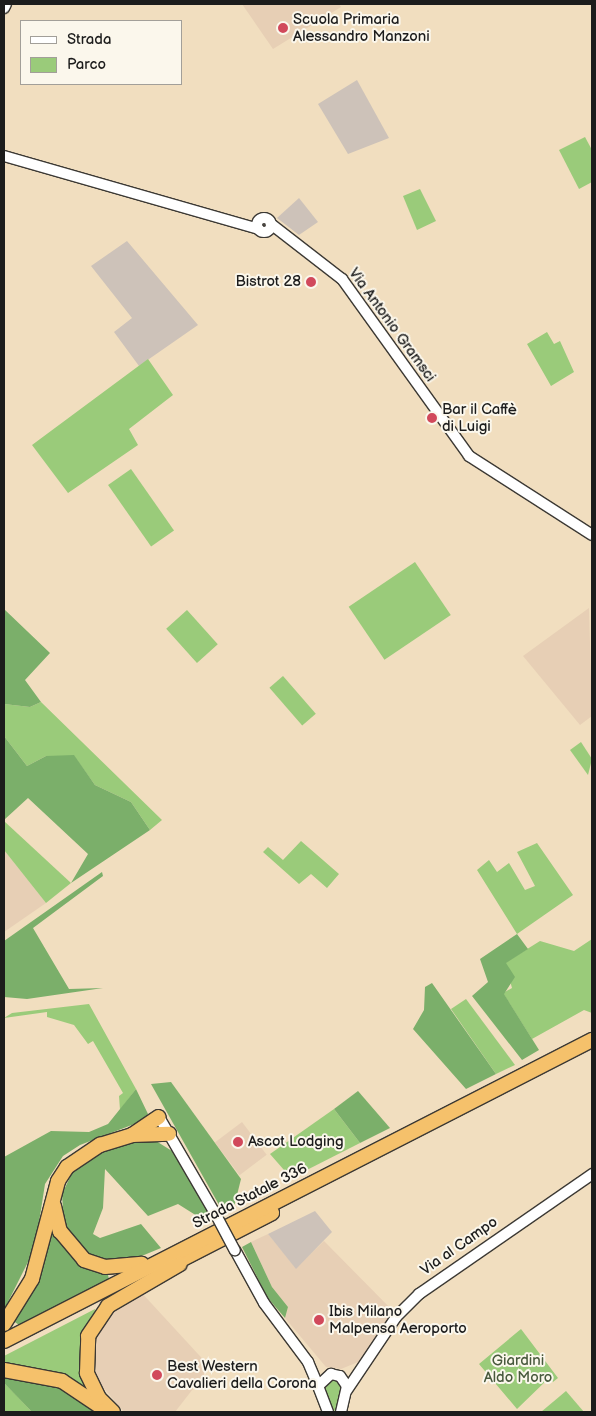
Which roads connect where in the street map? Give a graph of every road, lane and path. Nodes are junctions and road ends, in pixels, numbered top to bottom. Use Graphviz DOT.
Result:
graph roads {
  1 [pos="6,4"];
  2 [pos="4,8"];
  3 [pos="4,156"];
  4 [pos="592,535"];
  5 [pos="592,1040"];
  6 [pos="592,1050"];
  7 [pos="159,1117"];
  8 [pos="169,1134"];
  9 [pos="132,1135"];
  10 [pos="592,1174"];
  11 [pos="53,1203"];
  12 [pos="214,1238"];
  13 [pos="4,1324"];
  14 [pos="4,1341"];
  15 [pos="4,1351"];
  16 [pos="308,1362"];
  17 [pos="363,1365"];
  18 [pos="4,1370"];
  19 [pos="328,1375"];
  20 [pos="340,1376"];
  21 [pos="318,1386"];
  22 [pos="348,1390"];
  23 [pos="106,1412"];
  24 [pos="113,1412"];
  25 [pos="328,1412"];
  26 [pos="341,1412"];
  1 -- 2 [label="street"];
  3 -- 4 [label="street, Via Antonio Gramsci"];
  5 -- 12 [label="highway, Strada Statale 336"];
  6 -- 12 [label="highway, Strada Statale 336"];
  7 -- 8 [label="street"];
  7 -- 9 [label="highway"];
  8 -- 9 [label="highway"];
  8 -- 16 [label="street, bridge"];
  9 -- 11 [label="highway"];
  10 -- 17 [label="street, Via al Campo"];
  11 -- 12 [label="highway"];
  11 -- 13 [label="highway"];
  12 -- 14 [label="highway, Strada Statale 336"];
  12 -- 15 [label="highway, Strada Statale 336"];
  12 -- 24 [label="highway"];
  16 -- 19 [label="street"];
  16 -- 21 [label="street"];
  17 -- 20 [label="street, Via al Campo"];
  17 -- 22 [label="street, Via al Campo"];
  18 -- 23 [label="highway"];
  19 -- 20 [label="street"];
  19 -- 21 [label="street"];
  20 -- 22 [label="street"];
  21 -- 25 [label="street"];
  22 -- 26 [label="street, Via al Campo"];
}
